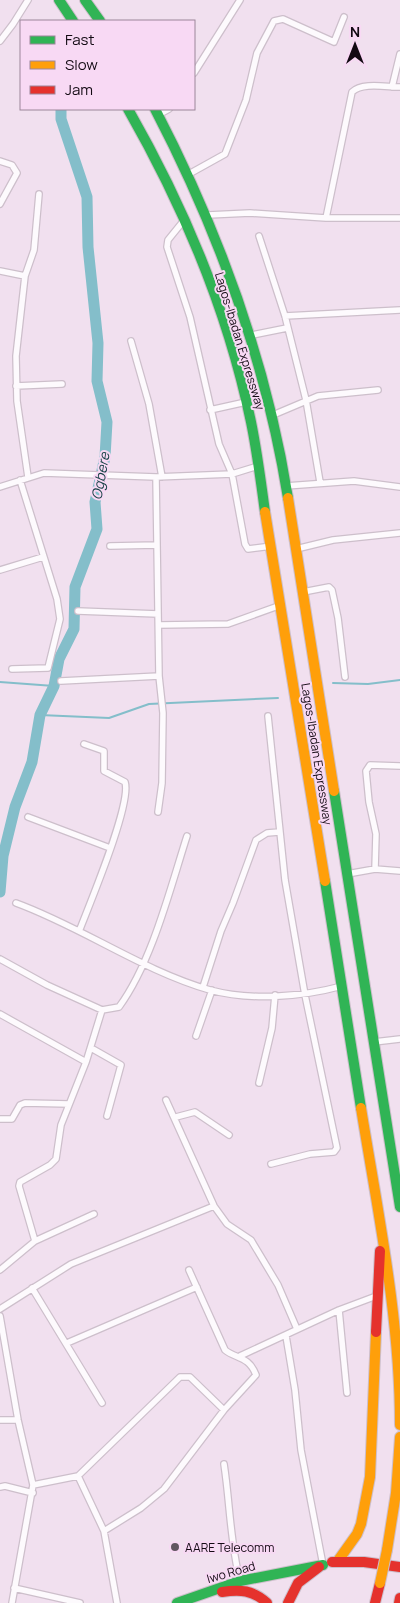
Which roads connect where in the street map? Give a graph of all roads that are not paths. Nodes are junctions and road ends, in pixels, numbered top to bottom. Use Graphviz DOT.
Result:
graph roads {
  1 [pos="16,0"];
  2 [pos="28,0"];
  3 [pos="58,0"];
  4 [pos="85,0"];
  5 [pos="240,0"];
  6 [pos="22,7"];
  7 [pos="344,17"];
  8 [pos="72,20"];
  9 [pos="99,20"];
  10 [pos="0,41"];
  11 [pos="400,54"];
  12 [pos="195,71"];
  13 [pos="392,87"];
  14 [pos="400,87"];
  15 [pos="129,110"];
  16 [pos="156,112"];
  17 [pos="0,161"];
  18 [pos="189,174"];
  19 [pos="39,194"];
  20 [pos="0,204"];
  21 [pos="208,215"];
  22 [pos="326,218"];
  23 [pos="400,218"];
  24 [pos="185,219"];
  25 [pos="259,236"];
  26 [pos="0,271"];
  27 [pos="25,276"];
  28 [pos="400,310"];
  29 [pos="285,316"];
  30 [pos="287,328"];
  31 [pos="252,335"];
  32 [pos="131,341"];
  33 [pos="62,384"];
  34 [pos="16,386"];
  35 [pos="378,390"];
  36 [pos="306,400"];
  37 [pos="246,402"];
  38 [pos="210,410"];
  39 [pos="273,415"];
  40 [pos="258,466"];
  41 [pos="232,474"];
  42 [pos="28,477"];
  43 [pos="159,477"];
  44 [pos="20,480"];
  45 [pos="320,482"];
  46 [pos="286,486"];
  47 [pos="0,487"];
  48 [pos="400,487"];
  49 [pos="400,533"];
  50 [pos="157,545"];
  51 [pos="110,546"];
  52 [pos="272,546"];
  53 [pos="296,549"];
  54 [pos="44,557"];
  55 [pos="0,570"];
  56 [pos="303,592"];
  57 [pos="281,605"];
  58 [pos="78,611"];
  59 [pos="158,614"];
  60 [pos="159,625"];
  61 [pos="12,669"];
  62 [pos="159,676"];
  63 [pos="345,677"];
  64 [pos="61,681"];
  65 [pos="268,716"];
  66 [pos="84,744"];
  67 [pos="400,766"];
  68 [pos="158,812"];
  69 [pos="28,817"];
  70 [pos="279,832"];
  71 [pos="187,836"];
  72 [pos="110,848"];
  73 [pos="375,869"];
  74 [pos="400,871"];
  75 [pos="347,874"];
  76 [pos="16,903"];
  77 [pos="80,930"];
  78 [pos="0,959"];
  79 [pos="143,962"];
  80 [pos="342,986"];
  81 [pos="203,987"];
  82 [pos="212,990"];
  83 [pos="305,995"];
  84 [pos="275,996"];
  85 [pos="102,1010"];
  86 [pos="0,1014"];
  87 [pos="196,1036"];
  88 [pos="400,1039"];
  89 [pos="374,1042"];
  90 [pos="91,1048"];
  91 [pos="86,1062"];
  92 [pos="259,1083"];
  93 [pos="166,1100"];
  94 [pos="69,1104"];
  95 [pos="107,1116"];
  96 [pos="176,1117"];
  97 [pos="0,1118"];
  98 [pos="229,1135"];
  99 [pos="271,1164"];
  100 [pos="214,1206"];
  101 [pos="400,1207"];
  102 [pos="94,1214"];
  103 [pos="382,1240"];
  104 [pos="35,1241"];
  105 [pos="0,1270"];
  106 [pos="189,1270"];
  107 [pos="197,1287"];
  108 [pos="32,1288"];
  109 [pos="379,1295"];
  110 [pos="0,1309"];
  111 [pos="339,1310"];
  112 [pos="0,1316"];
  113 [pos="297,1329"];
  114 [pos="286,1336"];
  115 [pos="67,1342"];
  116 [pos="240,1356"];
  117 [pos="348,1393"];
  118 [pos="102,1403"];
  119 [pos="224,1410"];
  120 [pos="0,1420"];
  121 [pos="18,1420"];
  122 [pos="400,1426"];
  123 [pos="400,1437"];
  124 [pos="224,1464"];
  125 [pos="78,1476"];
  126 [pos="33,1485"];
  127 [pos="0,1488"];
  128 [pos="33,1493"];
  129 [pos="104,1531"];
  130 [pos="337,1562"];
  131 [pos="323,1565"];
  132 [pos="400,1567"];
  133 [pos="240,1580"];
  134 [pos="14,1588"];
  135 [pos="400,1598"];
  136 [pos="12,1603"];
  137 [pos="80,1603"];
  138 [pos="117,1603"];
  139 [pos="177,1603"];
  140 [pos="193,1603"];
  141 [pos="267,1603"];
  142 [pos="288,1603"];
  143 [pos="375,1603"];
  144 [pos="399,1603"];
  1 -- 6 [label="street"];
  2 -- 6 [label="street"];
  3 -- 8 [label="highway"];
  4 -- 9 [label="highway"];
  5 -- 12 [label="street"];
  6 -- 10 [label="street"];
  7 -- 18 [label="street"];
  11 -- 13 [label="street"];
  13 -- 14 [label="street"];
  13 -- 22 [label="street"];
  15 -- 24 [label="highway, Lagos-Ibadan Expressway"];
  16 -- 18 [label="highway, Lagos-Ibadan Expressway"];
  17 -- 20 [label="street"];
  18 -- 21 [label="highway, Lagos-Ibadan Expressway"];
  19 -- 27 [label="street"];
  21 -- 22 [label="street"];
  21 -- 31 [label="highway, Lagos-Ibadan Expressway"];
  22 -- 23 [label="street"];
  24 -- 37 [label="highway, Lagos-Ibadan Expressway"];
  24 -- 38 [label="street"];
  25 -- 29 [label="street"];
  26 -- 27 [label="street"];
  27 -- 34 [label="street"];
  28 -- 29 [label="street"];
  29 -- 30 [label="street"];
  30 -- 31 [label="street"];
  30 -- 36 [label="street"];
  31 -- 39 [label="highway, Lagos-Ibadan Expressway"];
  32 -- 43 [label="street"];
  33 -- 34 [label="street"];
  34 -- 42 [label="street"];
  35 -- 36 [label="street"];
  36 -- 39 [label="street"];
  36 -- 45 [label="street"];
  37 -- 38 [label="street"];
  37 -- 40 [label="highway, Lagos-Ibadan Expressway"];
  38 -- 41 [label="street"];
  39 -- 46 [label="highway, Lagos-Ibadan Expressway"];
  40 -- 41 [label="street"];
  40 -- 52 [label="highway, Lagos-Ibadan Expressway"];
  41 -- 43 [label="street"];
  41 -- 52 [label="street"];
  42 -- 43 [label="street"];
  42 -- 44 [label="street"];
  43 -- 50 [label="street"];
  44 -- 47 [label="street"];
  44 -- 54 [label="street"];
  45 -- 46 [label="street"];
  45 -- 48 [label="street"];
  46 -- 53 [label="highway, Lagos-Ibadan Expressway"];
  49 -- 53 [label="street"];
  50 -- 51 [label="street"];
  50 -- 59 [label="street"];
  52 -- 57 [label="highway, Lagos-Ibadan Expressway"];
  53 -- 56 [label="highway, Lagos-Ibadan Expressway"];
  54 -- 55 [label="street"];
  54 -- 61 [label="street"];
  56 -- 63 [label="street"];
  56 -- 75 [label="highway, Lagos-Ibadan Expressway"];
  57 -- 60 [label="street"];
  57 -- 80 [label="highway, Lagos-Ibadan Expressway"];
  58 -- 59 [label="street"];
  59 -- 60 [label="street"];
  60 -- 62 [label="street"];
  62 -- 64 [label="street"];
  62 -- 68 [label="street"];
  65 -- 70 [label="street"];
  66 -- 72 [label="street"];
  67 -- 73 [label="street"];
  69 -- 72 [label="street"];
  70 -- 81 [label="street"];
  70 -- 83 [label="street"];
  71 -- 79 [label="street"];
  72 -- 77 [label="street"];
  73 -- 74 [label="street"];
  73 -- 75 [label="street"];
  75 -- 89 [label="highway, Lagos-Ibadan Expressway"];
  76 -- 77 [label="street"];
  77 -- 79 [label="street"];
  78 -- 85 [label="street"];
  79 -- 81 [label="street"];
  79 -- 85 [label="street"];
  80 -- 83 [label="street"];
  80 -- 103 [label="highway, Lagos-Ibadan Expressway"];
  81 -- 82 [label="street"];
  82 -- 84 [label="street"];
  82 -- 87 [label="street"];
  83 -- 84 [label="street"];
  83 -- 99 [label="street"];
  84 -- 92 [label="street"];
  85 -- 90 [label="street"];
  86 -- 91 [label="street"];
  88 -- 89 [label="street"];
  89 -- 101 [label="highway, Lagos-Ibadan Expressway"];
  90 -- 91 [label="street"];
  90 -- 95 [label="street"];
  91 -- 94 [label="street"];
  93 -- 96 [label="street"];
  94 -- 97 [label="street"];
  94 -- 104 [label="street"];
  96 -- 98 [label="street"];
  96 -- 100 [label="street"];
  100 -- 108 [label="street"];
  100 -- 113 [label="street"];
  102 -- 104 [label="street"];
  103 -- 109 [label="highway"];
  103 -- 122 [label="highway, Lagos-Ibadan Expressway"];
  104 -- 105 [label="street"];
  106 -- 107 [label="street"];
  107 -- 115 [label="street"];
  107 -- 116 [label="street"];
  108 -- 110 [label="street"];
  108 -- 115 [label="street"];
  109 -- 111 [label="street"];
  109 -- 130 [label="highway"];
  111 -- 113 [label="street"];
  111 -- 117 [label="street"];
  112 -- 121 [label="street"];
  113 -- 114 [label="street"];
  114 -- 116 [label="street"];
  114 -- 131 [label="street"];
  115 -- 118 [label="street"];
  116 -- 119 [label="street"];
  119 -- 125 [label="street"];
  119 -- 129 [label="street"];
  120 -- 121 [label="street"];
  121 -- 126 [label="street"];
  123 -- 143 [label="highway, bridge"];
  124 -- 133 [label="street"];
  125 -- 126 [label="street"];
  125 -- 129 [label="street"];
  126 -- 128 [label="street"];
  127 -- 128 [label="street"];
  128 -- 134 [label="street"];
  129 -- 138 [label="street"];
  130 -- 131 [label="highway, Iwo Road"];
  130 -- 132 [label="highway, Iwo Road"];
  131 -- 133 [label="highway, Iwo Road"];
  131 -- 142 [label="highway"];
  133 -- 139 [label="highway, Iwo Road"];
  134 -- 136 [label="street"];
  134 -- 137 [label="street"];
  135 -- 144 [label="highway"];
  140 -- 141 [label="highway, Iwo Road"];
}
